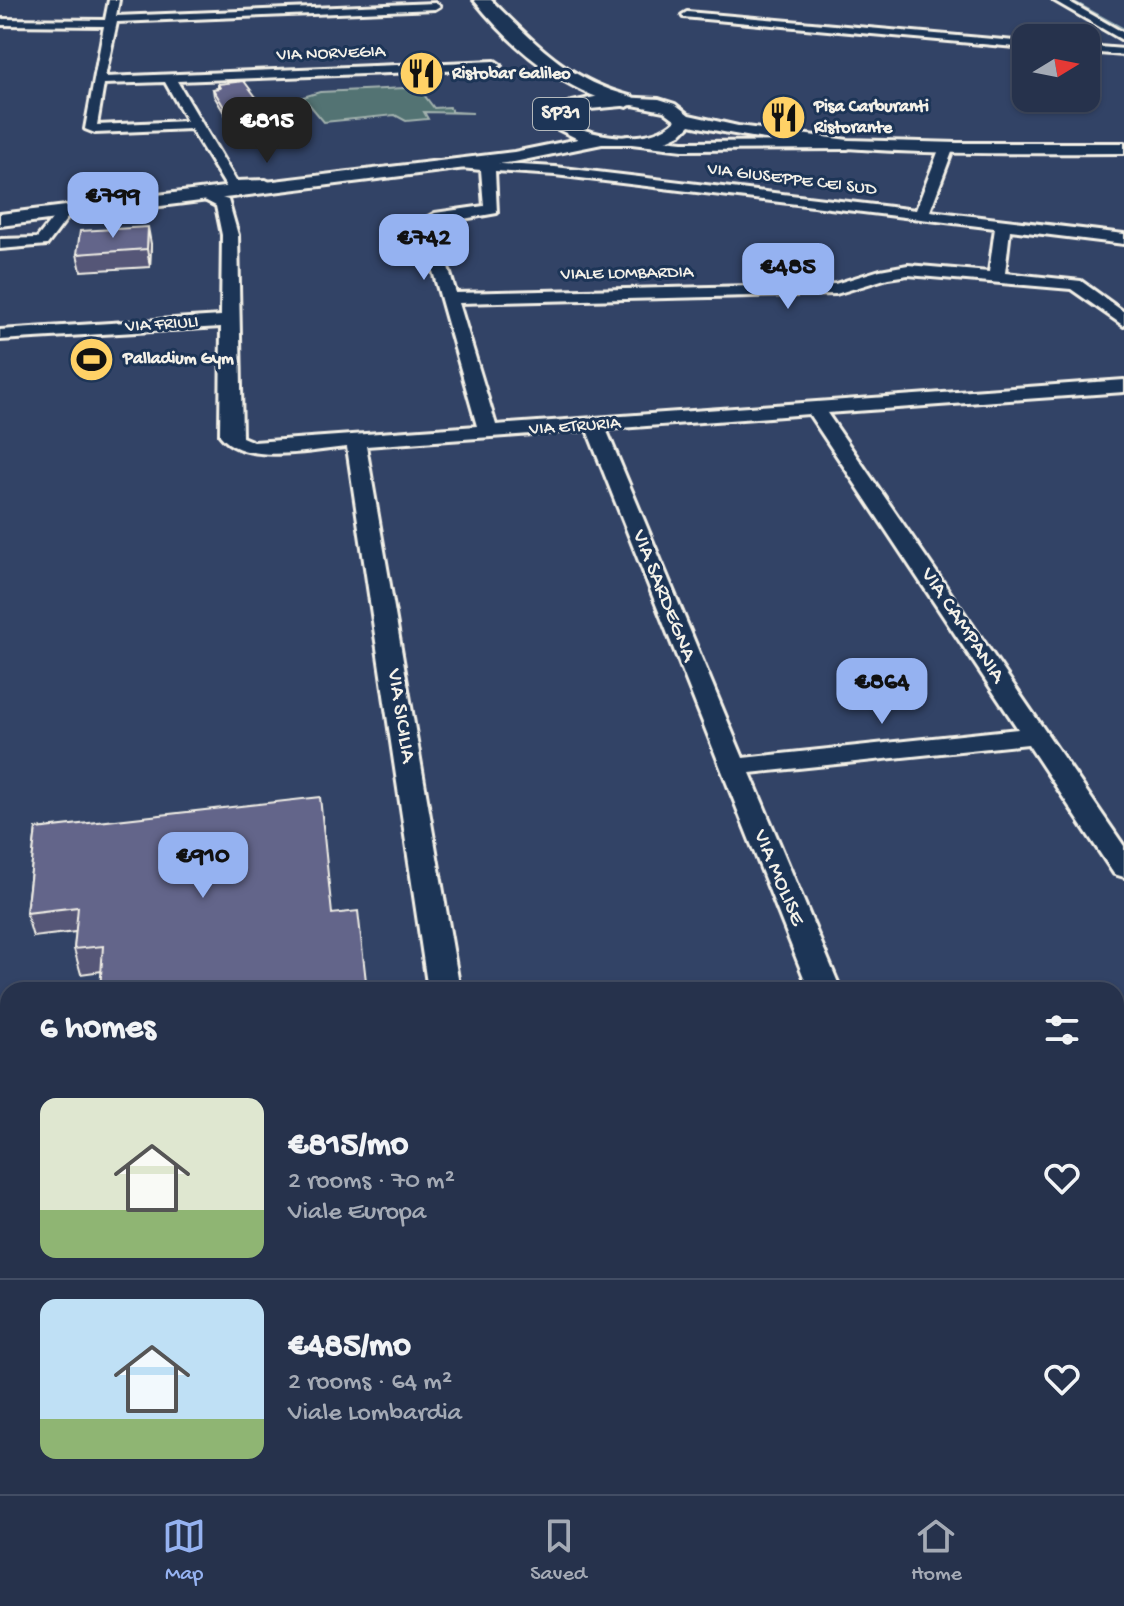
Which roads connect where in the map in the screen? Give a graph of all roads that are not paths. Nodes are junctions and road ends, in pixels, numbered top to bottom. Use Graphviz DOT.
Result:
graph roads {
  1 [pos="114,0"];
  2 [pos="475,0"];
  3 [pos="482,0"];
  4 [pos="1058,0"];
  5 [pos="435,6"];
  6 [pos="687,15"];
  7 [pos="112,21"];
  8 [pos="0,22"];
  9 [pos="1124,38"];
  10 [pos="1012,44"];
  11 [pos="1100,50"];
  12 [pos="1124,52"];
  13 [pos="495,65"];
  14 [pos="169,78"];
  15 [pos="100,81"];
  16 [pos="627,101"];
  17 [pos="574,106"];
  18 [pos="684,119"];
  19 [pos="195,125"];
  20 [pos="563,128"];
  21 [pos="668,134"];
  22 [pos="602,139"];
  23 [pos="788,139"];
  24 [pos="628,140"];
  25 [pos="848,145"];
  26 [pos="947,147"];
  27 [pos="1124,148"];
  28 [pos="488,163"];
  29 [pos="221,170"];
  30 [pos="386,172"];
  31 [pos="304,181"];
  32 [pos="264,190"];
  33 [pos="204,196"];
  34 [pos="921,215"];
  35 [pos="61,217"];
  36 [pos="0,222"];
  37 [pos="239,222"];
  38 [pos="1003,225"];
  39 [pos="1124,239"];
  40 [pos="0,244"];
  41 [pos="996,277"];
  42 [pos="450,298"];
  43 [pos="229,321"];
  44 [pos="1124,321"];
  45 [pos="0,335"];
  46 [pos="1124,386"];
  47 [pos="816,410"];
  48 [pos="595,425"];
  49 [pos="489,433"];
  50 [pos="356,442"];
  51 [pos="1036,735"];
  52 [pos="732,767"];
  53 [pos="1116,842"];
  54 [pos="1124,867"];
  55 [pos="443,982"];
  56 [pos="822,982"];
  1 -- 7 [label="street"];
  2 -- 17 [label="highway"];
  3 -- 16 [label="highway"];
  4 -- 9 [label="street"];
  5 -- 7 [label="street"];
  6 -- 10 [label="street"];
  7 -- 8 [label="street"];
  7 -- 15 [label="street"];
  11 -- 12 [label="street"];
  13 -- 14 [label="street, VIA NORVEGIA"];
  14 -- 15 [label="street, VIA NORVEGIA"];
  14 -- 19 [label="street"];
  15 -- 19 [label="street"];
  16 -- 17 [label="main road, SP31"];
  16 -- 18 [label="main road, SP31"];
  17 -- 20 [label="main road, SP31"];
  18 -- 21 [label="main road"];
  18 -- 23 [label="main road, SP31"];
  19 -- 29 [label="street"];
  20 -- 22 [label="main road, SP31"];
  20 -- 28 [label="main road"];
  21 -- 23 [label="main road"];
  21 -- 24 [label="main road, SP31"];
  22 -- 24 [label="main road, SP31"];
  22 -- 28 [label="main road, SP31"];
  23 -- 25 [label="main road, SP31"];
  24 -- 25 [label="street"];
  25 -- 26 [label="main road, SP31"];
  26 -- 27 [label="main road, SP31"];
  26 -- 34 [label="street"];
  28 -- 30 [label="main road, SP31"];
  28 -- 34 [label="street, VIA GIUSEPPE CEI SUD"];
  28 -- 42 [label="street"];
  29 -- 31 [label="street"];
  29 -- 33 [label="street"];
  30 -- 31 [label="main road, SP31"];
  30 -- 32 [label="main road, SP31"];
  31 -- 33 [label="main road, SP31"];
  32 -- 33 [label="main road, SP31"];
  32 -- 37 [label="street"];
  33 -- 35 [label="main road, SP31"];
  33 -- 36 [label="main road, SP31"];
  33 -- 37 [label="street, VIA ETRURIA"];
  34 -- 38 [label="street, VIA GIUSEPPE CEI SUD"];
  35 -- 36 [label="main road, SP31"];
  35 -- 40 [label="street"];
  37 -- 43 [label="street, VIA ETRURIA"];
  38 -- 39 [label="street, VIA GIUSEPPE CEI SUD"];
  38 -- 41 [label="street"];
  41 -- 42 [label="street, VIALE LOMBARDIA"];
  41 -- 44 [label="street, VIALE LOMBARDIA"];
  42 -- 49 [label="street"];
  43 -- 45 [label="street, VIA FRIULI"];
  43 -- 50 [label="street, VIA ETRURIA"];
  46 -- 47 [label="street, VIA ETRURIA"];
  47 -- 48 [label="street, VIA ETRURIA"];
  47 -- 51 [label="street, VIA CAMPANIA"];
  48 -- 49 [label="street, VIA ETRURIA"];
  48 -- 52 [label="street, VIA SARDEGNA"];
  49 -- 50 [label="street, VIA ETRURIA"];
  50 -- 55 [label="street, VIA SICILIA"];
  51 -- 52 [label="street"];
  51 -- 53 [label="street, VIA CAMPANIA"];
  52 -- 56 [label="street, VIA MOLISE"];
  53 -- 54 [label="street, VIA CAMPANIA"];
}
